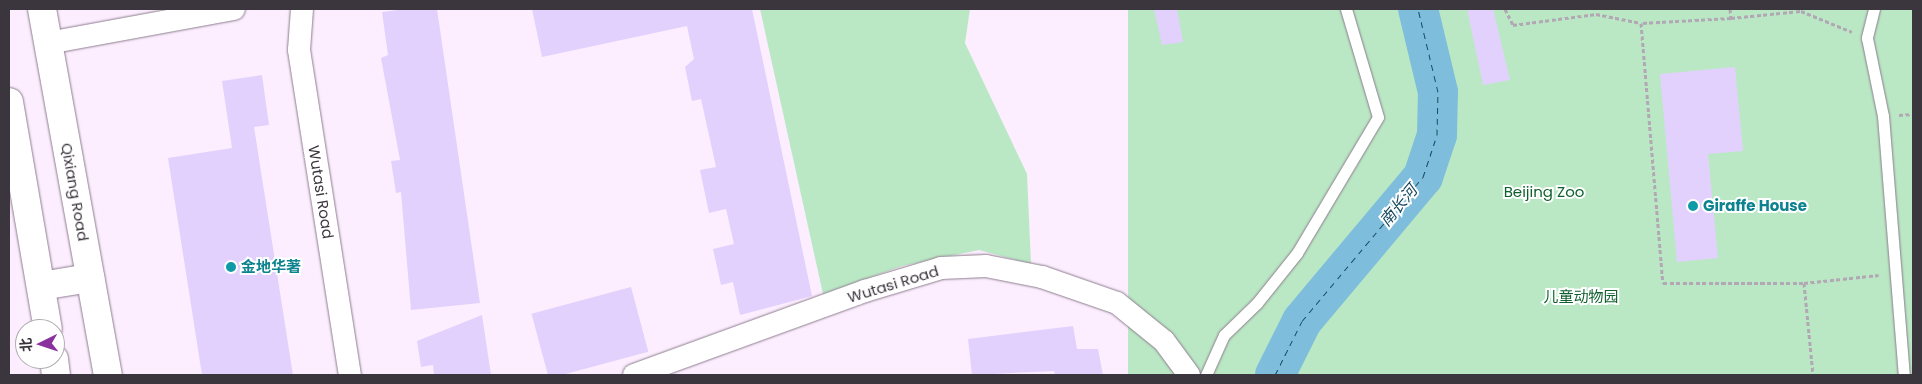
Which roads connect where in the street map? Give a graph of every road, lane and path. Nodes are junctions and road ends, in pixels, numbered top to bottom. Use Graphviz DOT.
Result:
graph roads {
  1 [pos="42,9"];
  2 [pos="234,9"];
  3 [pos="302,9"];
  4 [pos="1346,9"];
  5 [pos="1505,9"];
  6 [pos="1730,9"];
  7 [pos="1874,9"];
  8 [pos="1731,18"];
  9 [pos="1641,23"];
  10 [pos="1867,38"];
  11 [pos="48,44"];
  12 [pos="9,102"];
  13 [pos="1895,273"];
  14 [pos="90,278"];
  15 [pos="1804,283"];
  16 [pos="41,286"];
  17 [pos="46,319"];
  18 [pos="108,375"];
  19 [pos="350,375"];
  20 [pos="634,375"];
  21 [pos="1190,375"];
  22 [pos="1206,375"];
  23 [pos="1813,375"];
  24 [pos="1904,375"];
  1 -- 11 [label="street, Qixiang Road"];
  2 -- 11 [label="street"];
  3 -- 19 [label="street, Wutasi Road"];
  4 -- 22 [label="lane"];
  5 -- 9 [label="path"];
  6 -- 8 [label="path"];
  7 -- 10 [label="lane"];
  8 -- 9 [label="path"];
  8 -- 10 [label="path"];
  9 -- 15 [label="path"];
  10 -- 13 [label="lane"];
  11 -- 14 [label="street, Qixiang Road"];
  12 -- 16 [label="street"];
  13 -- 15 [label="path"];
  13 -- 24 [label="lane"];
  14 -- 16 [label="street"];
  14 -- 18 [label="street, Qixiang Road"];
  15 -- 23 [label="path"];
  16 -- 17 [label="street"];
  20 -- 21 [label="street, Wutasi Road"];
}
